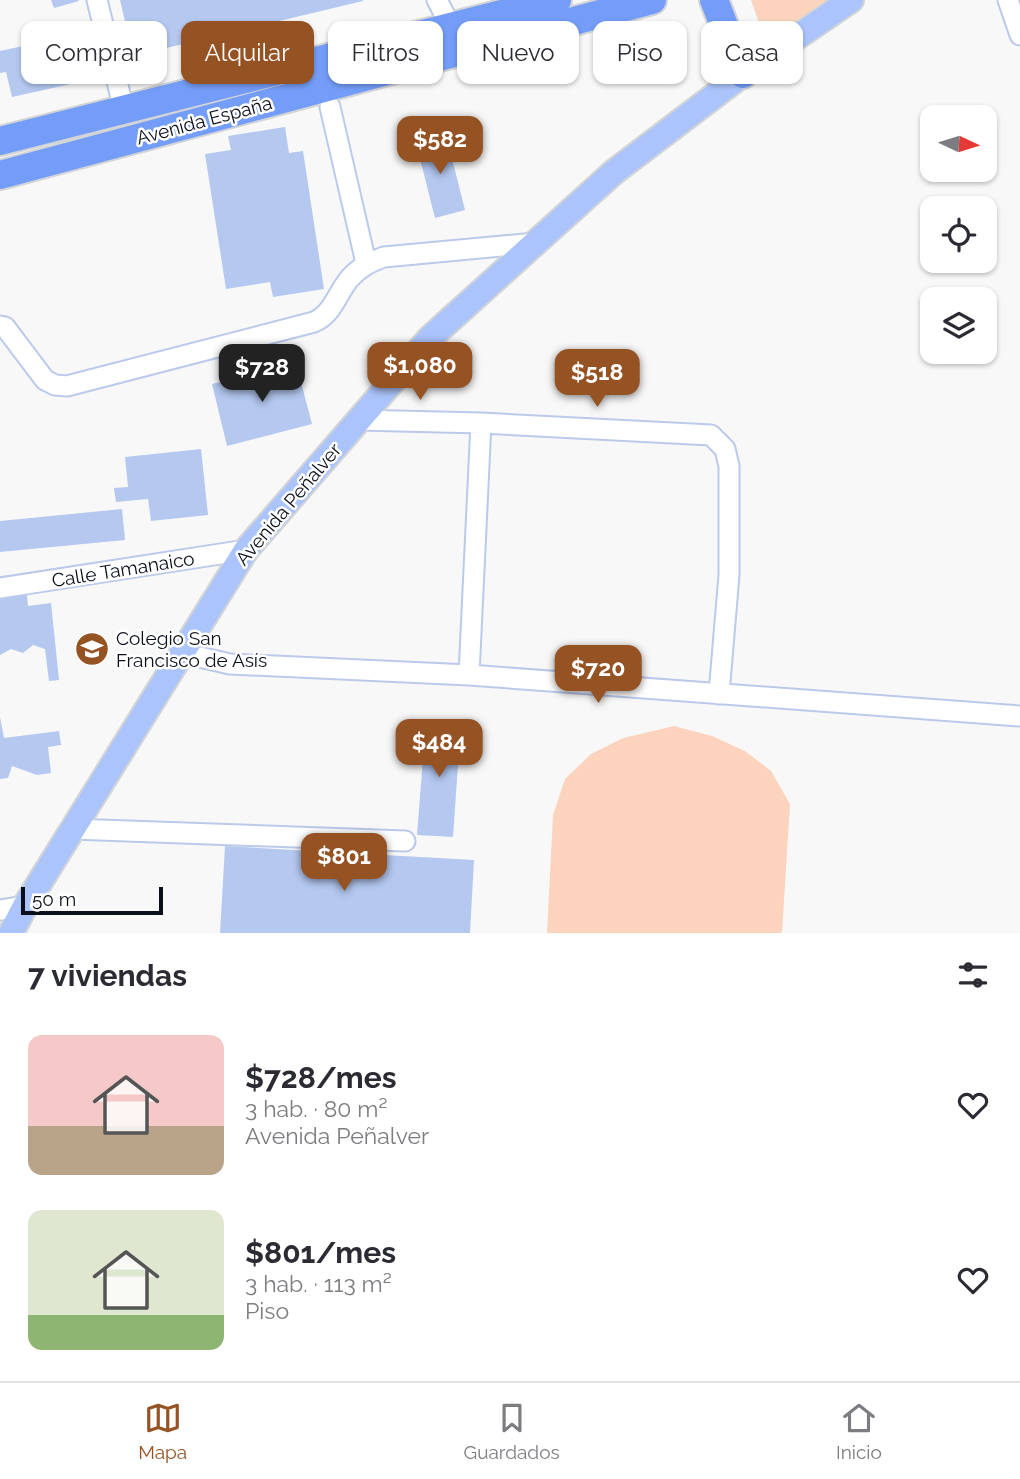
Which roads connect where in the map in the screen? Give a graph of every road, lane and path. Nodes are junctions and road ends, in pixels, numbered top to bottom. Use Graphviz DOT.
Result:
graph roads {
  1 [pos="97,0"];
  2 [pos="437,0"];
  3 [pos="557,0"];
  4 [pos="652,0"];
  5 [pos="714,0"];
  6 [pos="851,0"];
  7 [pos="861,0"];
  8 [pos="1008,0"];
  9 [pos="488,8"];
  10 [pos="722,21"];
  11 [pos="821,22"];
  12 [pos="451,27"];
  13 [pos="803,34"];
  14 [pos="1020,35"];
  15 [pos="731,84"];
  16 [pos="330,107"];
  17 [pos="124,110"];
  18 [pos="0,141"];
  19 [pos="0,175"];
  20 [pos="535,243"];
  21 [pos="366,263"];
  22 [pos="0,326"];
  23 [pos="358,420"];
  24 [pos="481,423"];
  25 [pos="246,551"];
  26 [pos="0,588"];
  27 [pos="182,653"];
  28 [pos="469,675"];
  29 [pos="719,694"];
  30 [pos="1020,716"];
  31 [pos="72,829"];
  32 [pos="405,841"];
  33 [pos="24,906"];
  34 [pos="0,910"];
  35 [pos="11,933"];
  1 -- 17 [label="street"];
  2 -- 12 [label="street"];
  3 -- 9 [label="highway, Avenida España"];
  4 -- 19 [label="highway, Avenida España"];
  5 -- 10 [label="highway"];
  6 -- 11 [label="main road"];
  7 -- 11 [label="main road"];
  8 -- 14 [label="street"];
  9 -- 12 [label="highway, Avenida España"];
  11 -- 13 [label="main road, Avenida Peñalver"];
  12 -- 17 [label="highway, Avenida España"];
  15 -- 20 [label="main road, Avenida Peñalver"];
  16 -- 21 [label="street"];
  17 -- 18 [label="highway, Avenida España"];
  20 -- 21 [label="street"];
  20 -- 23 [label="main road, Avenida Peñalver"];
  21 -- 22 [label="street"];
  23 -- 24 [label="street"];
  23 -- 25 [label="main road, Avenida Peñalver"];
  24 -- 28 [label="street"];
  24 -- 29 [label="street"];
  25 -- 26 [label="street, Calle Tamanaico"];
  25 -- 27 [label="main road, Avenida Peñalver"];
  27 -- 28 [label="street"];
  27 -- 31 [label="main road, Avenida Peñalver"];
  28 -- 29 [label="street"];
  29 -- 30 [label="street"];
  31 -- 32 [label="street"];
  31 -- 33 [label="main road, Avenida Peñalver"];
  33 -- 34 [label="street"];
  33 -- 35 [label="main road, Avenida Peñalver"];
}
